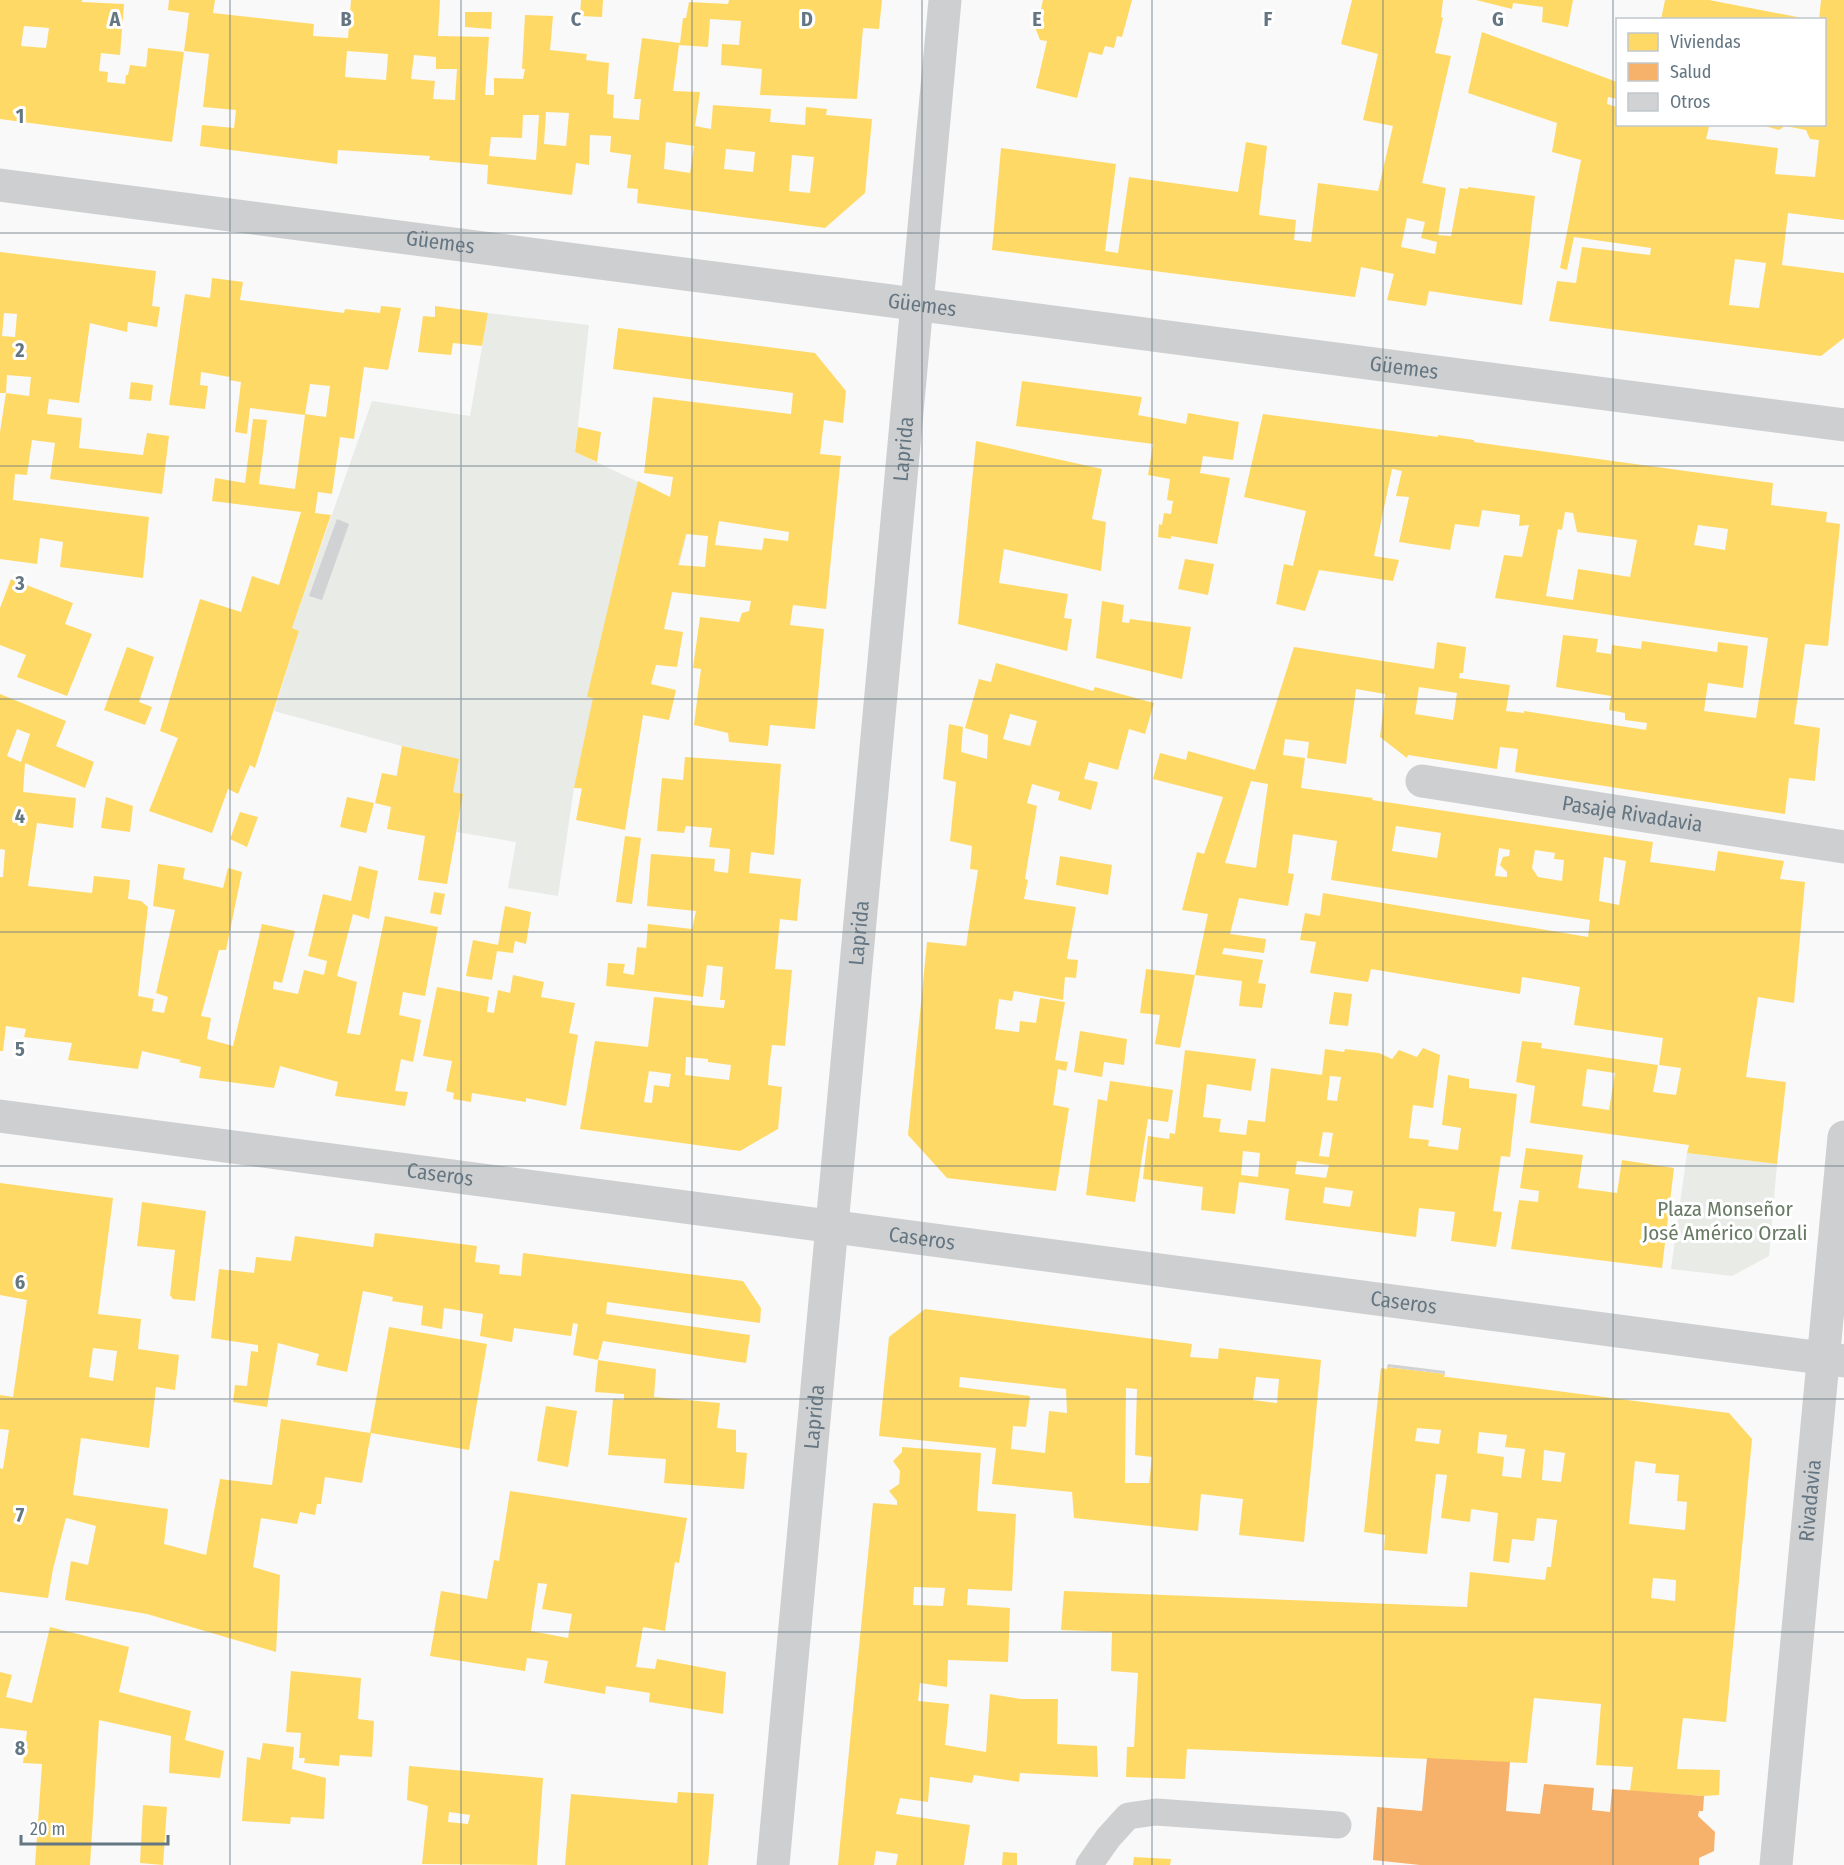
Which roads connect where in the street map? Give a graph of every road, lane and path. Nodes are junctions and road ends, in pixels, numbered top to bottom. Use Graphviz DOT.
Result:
graph roads {
  1 [pos="945,0"];
  2 [pos="0,185"];
  3 [pos="917,304"];
  4 [pos="1844,425"];
  5 [pos="1422,781"];
  6 [pos="1844,847"];
  7 [pos="0,1116"];
  8 [pos="1844,1137"];
  9 [pos="832,1227"];
  10 [pos="1833,1360"];
  11 [pos="1338,1825"];
  12 [pos="773,1865"];
  13 [pos="1089,1865"];
  14 [pos="1776,1865"];
  1 -- 3 [label="street, Laprida"];
  2 -- 3 [label="street, Güemes"];
  3 -- 4 [label="street, Güemes"];
  3 -- 9 [label="street, Laprida"];
  5 -- 6 [label="street, Pasaje Rivadavia"];
  7 -- 9 [label="street, Caseros"];
  8 -- 10 [label="street, Rivadavia"];
  9 -- 10 [label="street, Caseros"];
  9 -- 12 [label="street, Laprida"];
  10 -- 14 [label="street, Rivadavia"];
  11 -- 13 [label="lane"];
}
